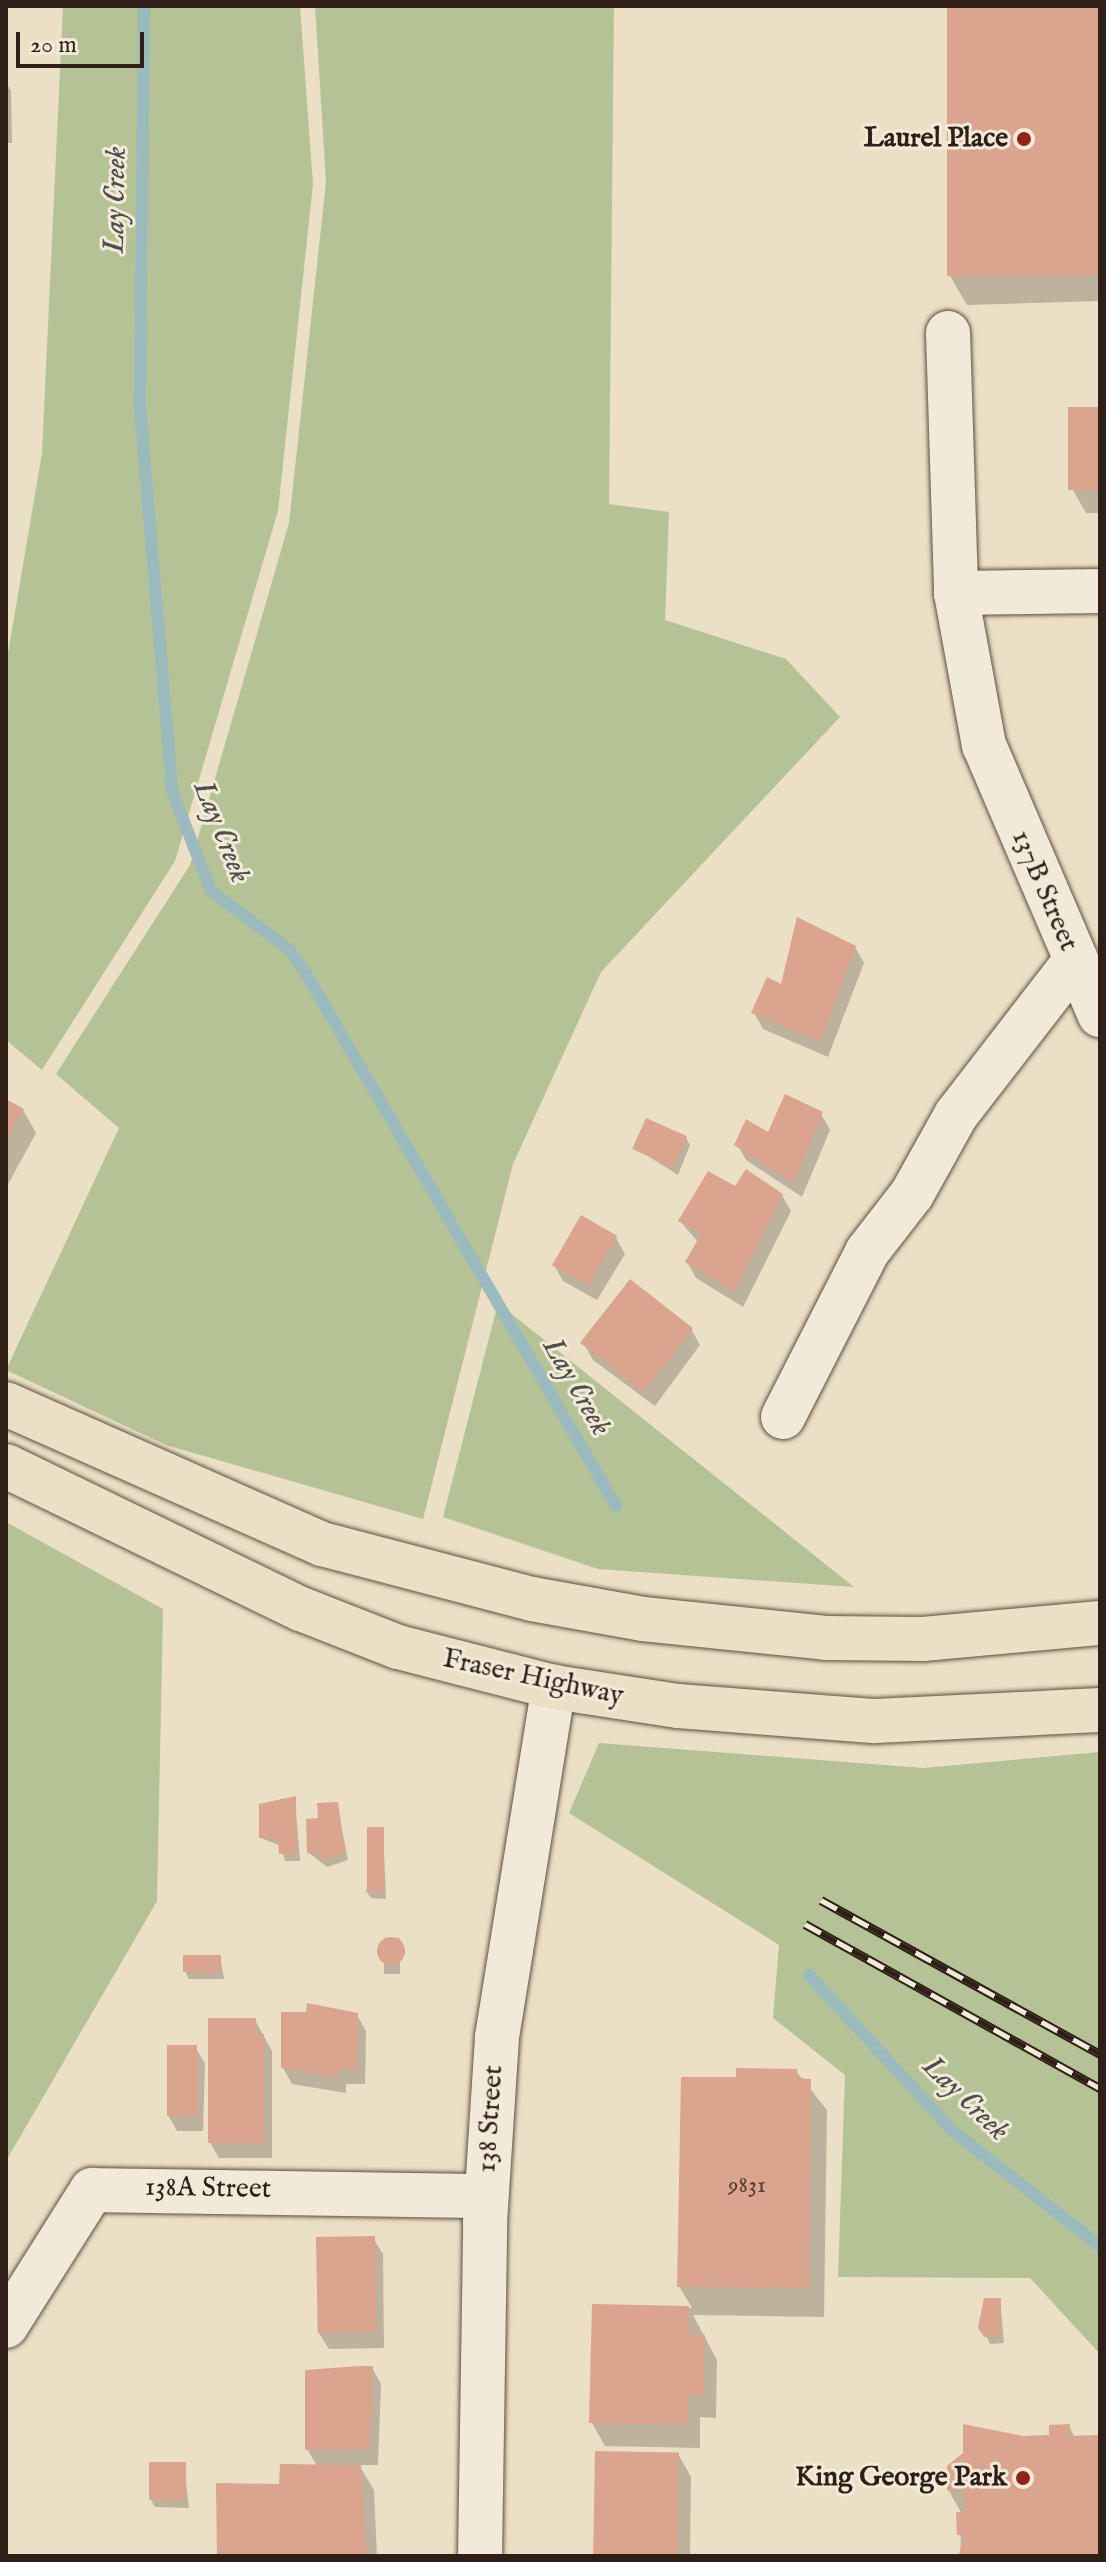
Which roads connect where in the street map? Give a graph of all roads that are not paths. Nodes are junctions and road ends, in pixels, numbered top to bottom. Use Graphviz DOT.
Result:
graph roads {
  1 [pos="948,333"];
  2 [pos="1100,591"];
  3 [pos="956,593"];
  4 [pos="1076,960"];
  5 [pos="1100,1015"];
  6 [pos="6,1404"];
  7 [pos="783,1417"];
  8 [pos="6,1466"];
  9 [pos="1100,1623"];
  10 [pos="554,1687"];
  11 [pos="1100,1710"];
  12 [pos="486,2196"];
  13 [pos="6,2326"];
  14 [pos="480,2556"];
  1 -- 3 [label="street, 137B Street"];
  2 -- 3 [label="street"];
  3 -- 4 [label="street, 137B Street"];
  4 -- 5 [label="street"];
  4 -- 7 [label="street, 137B Street"];
  6 -- 9 [label="main road"];
  8 -- 10 [label="main road, Fraser Highway"];
  10 -- 11 [label="main road, Fraser Highway"];
  10 -- 12 [label="street, 138 Street"];
  12 -- 13 [label="street, 138A Street"];
  12 -- 14 [label="street, 138 Street"];
}
